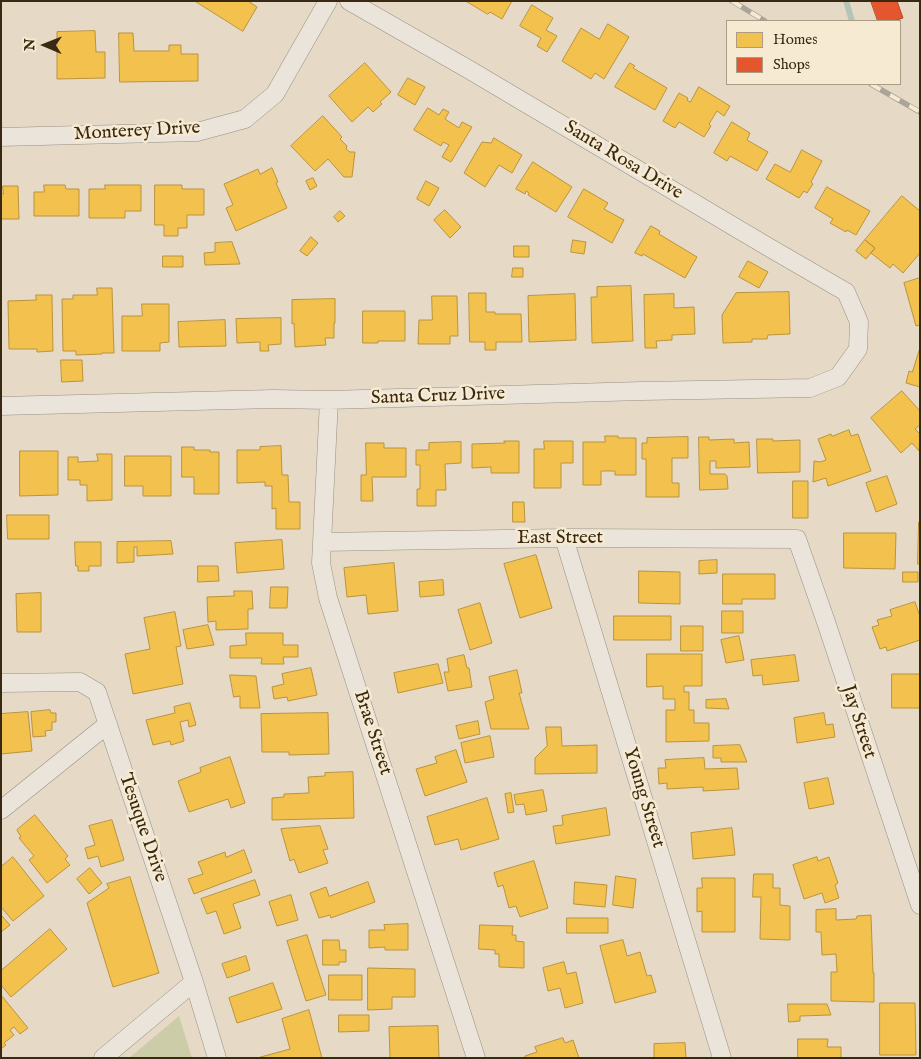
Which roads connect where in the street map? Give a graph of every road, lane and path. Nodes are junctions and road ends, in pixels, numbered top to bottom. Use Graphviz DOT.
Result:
graph roads {
  1 [pos="328,1"];
  2 [pos="349,1"];
  3 [pos="1,137"];
  4 [pos="858,349"];
  5 [pos="329,400"];
  6 [pos="1,406"];
  7 [pos="564,538"];
  8 [pos="797,539"];
  9 [pos="322,542"];
  10 [pos="1,683"];
  11 [pos="108,724"];
  12 [pos="1,810"];
  13 [pos="920,905"];
  14 [pos="194,982"];
  15 [pos="103,1058"];
  16 [pos="217,1058"];
  17 [pos="476,1058"];
  18 [pos="722,1058"];
  1 -- 3 [label="street, Monterey Drive"];
  2 -- 4 [label="street, Santa Rosa Drive"];
  4 -- 5 [label="street, Santa Cruz Drive"];
  5 -- 6 [label="street, Santa Cruz Drive"];
  5 -- 9 [label="street, Brae Street"];
  7 -- 8 [label="street, East Street"];
  7 -- 9 [label="street, East Street"];
  7 -- 18 [label="street, Young Street"];
  8 -- 13 [label="street, Jay Street"];
  9 -- 17 [label="street, Brae Street"];
  10 -- 11 [label="street, Tesuque Drive"];
  11 -- 12 [label="street"];
  11 -- 14 [label="street, Tesuque Drive"];
  14 -- 15 [label="street"];
  14 -- 16 [label="street, Tesuque Drive"];
}
